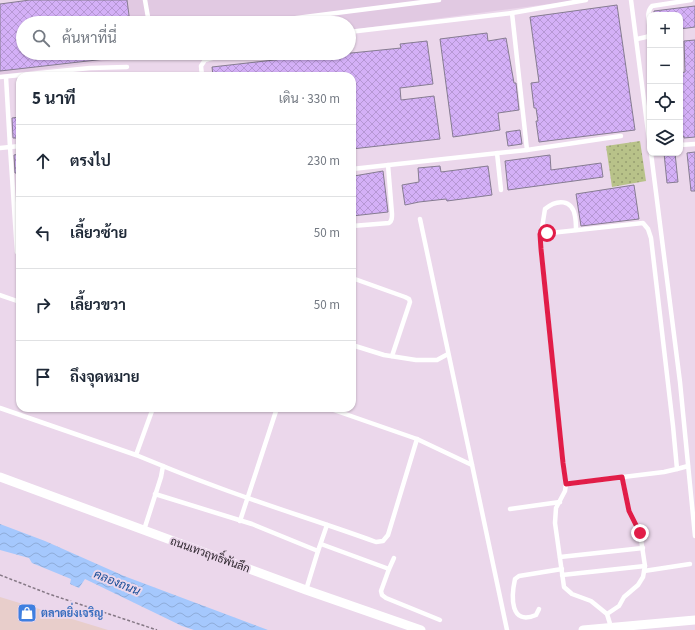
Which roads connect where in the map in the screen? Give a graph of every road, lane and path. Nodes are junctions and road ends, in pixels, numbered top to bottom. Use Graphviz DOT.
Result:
graph roads {
  1 [pos="145,0"];
  2 [pos="439,0"];
  3 [pos="586,0"];
  4 [pos="631,0"];
  5 [pos="692,0"];
  6 [pos="648,12"];
  7 [pos="512,13"];
  8 [pos="148,16"];
  9 [pos="313,16"];
  10 [pos="356,31"];
  11 [pos="647,37"];
  12 [pos="637,39"];
  13 [pos="205,60"];
  14 [pos="127,67"];
  15 [pos="53,72"];
  16 [pos="202,72"];
  17 [pos="16,76"];
  18 [pos="0,77"];
  19 [pos="6,77"];
  20 [pos="647,121"];
  21 [pos="621,136"];
  22 [pos="695,144"];
  23 [pos="683,145"];
  24 [pos="16,146"];
  25 [pos="10,147"];
  26 [pos="0,148"];
  27 [pos="527,150"];
  28 [pos="497,153"];
  29 [pos="651,156"];
  30 [pos="388,165"];
  31 [pos="356,169"];
  32 [pos="501,190"];
  33 [pos="420,219"];
  34 [pos="16,226"];
  35 [pos="356,226"];
  36 [pos="576,230"];
  37 [pos="540,234"];
  38 [pos="356,279"];
  39 [pos="0,295"];
  40 [pos="16,301"];
  41 [pos="356,346"];
  42 [pos="448,354"];
  43 [pos="392,356"];
  44 [pos="0,408"];
  45 [pos="152,412"];
  46 [pos="276,412"];
  47 [pos="339,412"];
  48 [pos="417,439"];
  49 [pos="136,455"];
  50 [pos="472,465"];
  51 [pos="163,466"];
  52 [pos="688,466"];
  53 [pos="677,469"];
  54 [pos="0,477"];
  55 [pos="622,477"];
  56 [pos="566,484"];
  57 [pos="155,494"];
  58 [pos="247,498"];
  59 [pos="560,502"];
  60 [pos="510,509"];
  61 [pos="240,520"];
  62 [pos="694,521"];
  63 [pos="327,525"];
  64 [pos="143,530"];
  65 [pos="695,536"];
  66 [pos="321,544"];
  67 [pos="643,548"];
  68 [pos="318,552"];
  69 [pos="560,557"];
  70 [pos="394,558"];
  71 [pos="690,564"];
  72 [pos="645,568"];
  73 [pos="389,569"];
  74 [pos="562,572"];
  75 [pos="0,575"];
  76 [pos="306,590"];
  77 [pos="539,609"];
  78 [pos="606,614"];
  79 [pos="440,620"];
  80 [pos="695,620"];
  81 [pos="611,627"];
  82 [pos="158,630"];
  83 [pos="421,630"];
  84 [pos="507,630"];
  85 [pos="583,630"];
  1 -- 8 [label="lane"];
  2 -- 9 [label="lane"];
  3 -- 7 [label="lane"];
  4 -- 12 [label="lane"];
  5 -- 6 [label="lane"];
  7 -- 10 [label="lane"];
  7 -- 27 [label="lane"];
  11 -- 12 [label="lane"];
  12 -- 20 [label="lane"];
  13 -- 16 [label="lane"];
  14 -- 15 [label="lane"];
  17 -- 19 [label="lane"];
  18 -- 19 [label="lane"];
  19 -- 25 [label="lane"];
  21 -- 27 [label="lane"];
  22 -- 23 [label="lane"];
  24 -- 25 [label="lane"];
  25 -- 26 [label="lane"];
  25 -- 34 [label="lane"];
  27 -- 28 [label="lane"];
  28 -- 30 [label="lane"];
  28 -- 32 [label="lane"];
  29 -- 52 [label="lane"];
  30 -- 31 [label="lane"];
  30 -- 35 [label="lane"];
  33 -- 42 [label="lane"];
  36 -- 37 [label="lane"];
  36 -- 37 [label="lane"];
  36 -- 53 [label="lane"];
  37 -- 56 [label="lane"];
  38 -- 43 [label="lane"];
  39 -- 40 [label="lane"];
  41 -- 43 [label="lane"];
  42 -- 43 [label="lane"];
  42 -- 50 [label="lane"];
  44 -- 49 [label="lane"];
  45 -- 49 [label="lane"];
  46 -- 58 [label="lane"];
  47 -- 48 [label="lane"];
  48 -- 50 [label="lane"];
  48 -- 63 [label="lane"];
  49 -- 51 [label="lane"];
  50 -- 84 [label="lane"];
  51 -- 57 [label="lane"];
  51 -- 58 [label="lane"];
  52 -- 53 [label="lane"];
  52 -- 62 [label="lane"];
  53 -- 55 [label="lane"];
  54 -- 64 [label="street, ถนนเทวฤทธิ์พันลึก"];
  55 -- 56 [label="lane"];
  55 -- 67 [label="lane"];
  56 -- 59 [label="lane"];
  57 -- 61 [label="lane"];
  57 -- 64 [label="lane"];
  58 -- 61 [label="lane"];
  58 -- 63 [label="lane"];
  59 -- 60 [label="lane"];
  59 -- 69 [label="lane"];
  61 -- 68 [label="lane"];
  62 -- 65 [label="lane"];
  63 -- 66 [label="lane"];
  64 -- 76 [label="street, ถนนเทวฤทธิ์พันลึก"];
  66 -- 68 [label="lane"];
  66 -- 73 [label="lane"];
  67 -- 69 [label="lane"];
  67 -- 72 [label="lane"];
  68 -- 76 [label="lane"];
  69 -- 74 [label="lane"];
  70 -- 73 [label="lane"];
  71 -- 72 [label="lane"];
  72 -- 74 [label="lane"];
  72 -- 78 [label="lane"];
  73 -- 79 [label="lane"];
  74 -- 77 [label="lane"];
  74 -- 78 [label="lane"];
  75 -- 82 [label="path"];
  76 -- 83 [label="street, ถนนเทวฤทธิ์พันลึก"];
  78 -- 81 [label="lane"];
  80 -- 81 [label="street"];
  81 -- 85 [label="street"];
}
